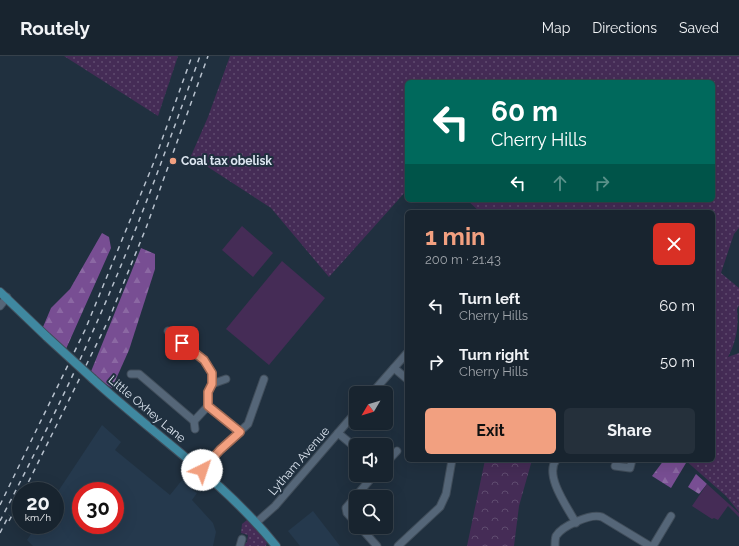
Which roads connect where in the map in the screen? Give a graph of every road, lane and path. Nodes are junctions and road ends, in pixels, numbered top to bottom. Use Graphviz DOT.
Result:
graph roads {
  1 [pos="0,292"];
  2 [pos="2,302"];
  3 [pos="168,332"];
  4 [pos="405,355"];
  5 [pos="394,368"];
  6 [pos="131,374"];
  7 [pos="405,377"];
  8 [pos="226,379"];
  9 [pos="264,379"];
  10 [pos="212,384"];
  11 [pos="378,386"];
  12 [pos="208,406"];
  13 [pos="194,420"];
  14 [pos="349,420"];
  15 [pos="195,429"];
  16 [pos="240,432"];
  17 [pos="338,432"];
  18 [pos="349,442"];
  19 [pos="397,451"];
  20 [pos="393,455"];
  21 [pos="452,462"];
  22 [pos="555,462"];
  23 [pos="632,462"];
  24 [pos="615,466"];
  25 [pos="202,470"];
  26 [pos="368,482"];
  27 [pos="361,490"];
  28 [pos="349,504"];
  29 [pos="349,515"];
  30 [pos="671,516"];
  31 [pos="257,522"];
  32 [pos="576,523"];
  33 [pos="366,534"];
  34 [pos="405,539"];
  35 [pos="639,540"];
  36 [pos="275,546"];
  37 [pos="377,546"];
  38 [pos="398,546"];
  39 [pos="411,546"];
  40 [pos="554,546"];
  41 [pos="634,546"];
  42 [pos="650,546"];
  43 [pos="653,546"];
  1 -- 2 [label="main road, Little Oxhey Lane"];
  2 -- 25 [label="main road, Little Oxhey Lane, bridge"];
  3 -- 10 [label="street"];
  4 -- 5 [label="street"];
  5 -- 7 [label="street"];
  5 -- 11 [label="street"];
  6 -- 13 [label="street"];
  8 -- 10 [label="street"];
  9 -- 16 [label="street"];
  10 -- 12 [label="street"];
  12 -- 13 [label="street"];
  12 -- 16 [label="street"];
  13 -- 15 [label="street"];
  14 -- 17 [label="street, Lytham Avenue"];
  16 -- 25 [label="street"];
  17 -- 18 [label="street"];
  17 -- 31 [label="street, Lytham Avenue"];
  19 -- 20 [label="street"];
  21 -- 34 [label="street"];
  22 -- 32 [label="street"];
  23 -- 24 [label="street"];
  25 -- 31 [label="main road, Little Oxhey Lane"];
  26 -- 27 [label="street"];
  28 -- 29 [label="street"];
  30 -- 43 [label="street"];
  31 -- 36 [label="main road, Little Oxhey Lane"];
  32 -- 35 [label="street"];
  32 -- 40 [label="street"];
  33 -- 37 [label="street"];
  34 -- 38 [label="street"];
  34 -- 39 [label="street"];
  35 -- 41 [label="street"];
  35 -- 42 [label="street"];
}
